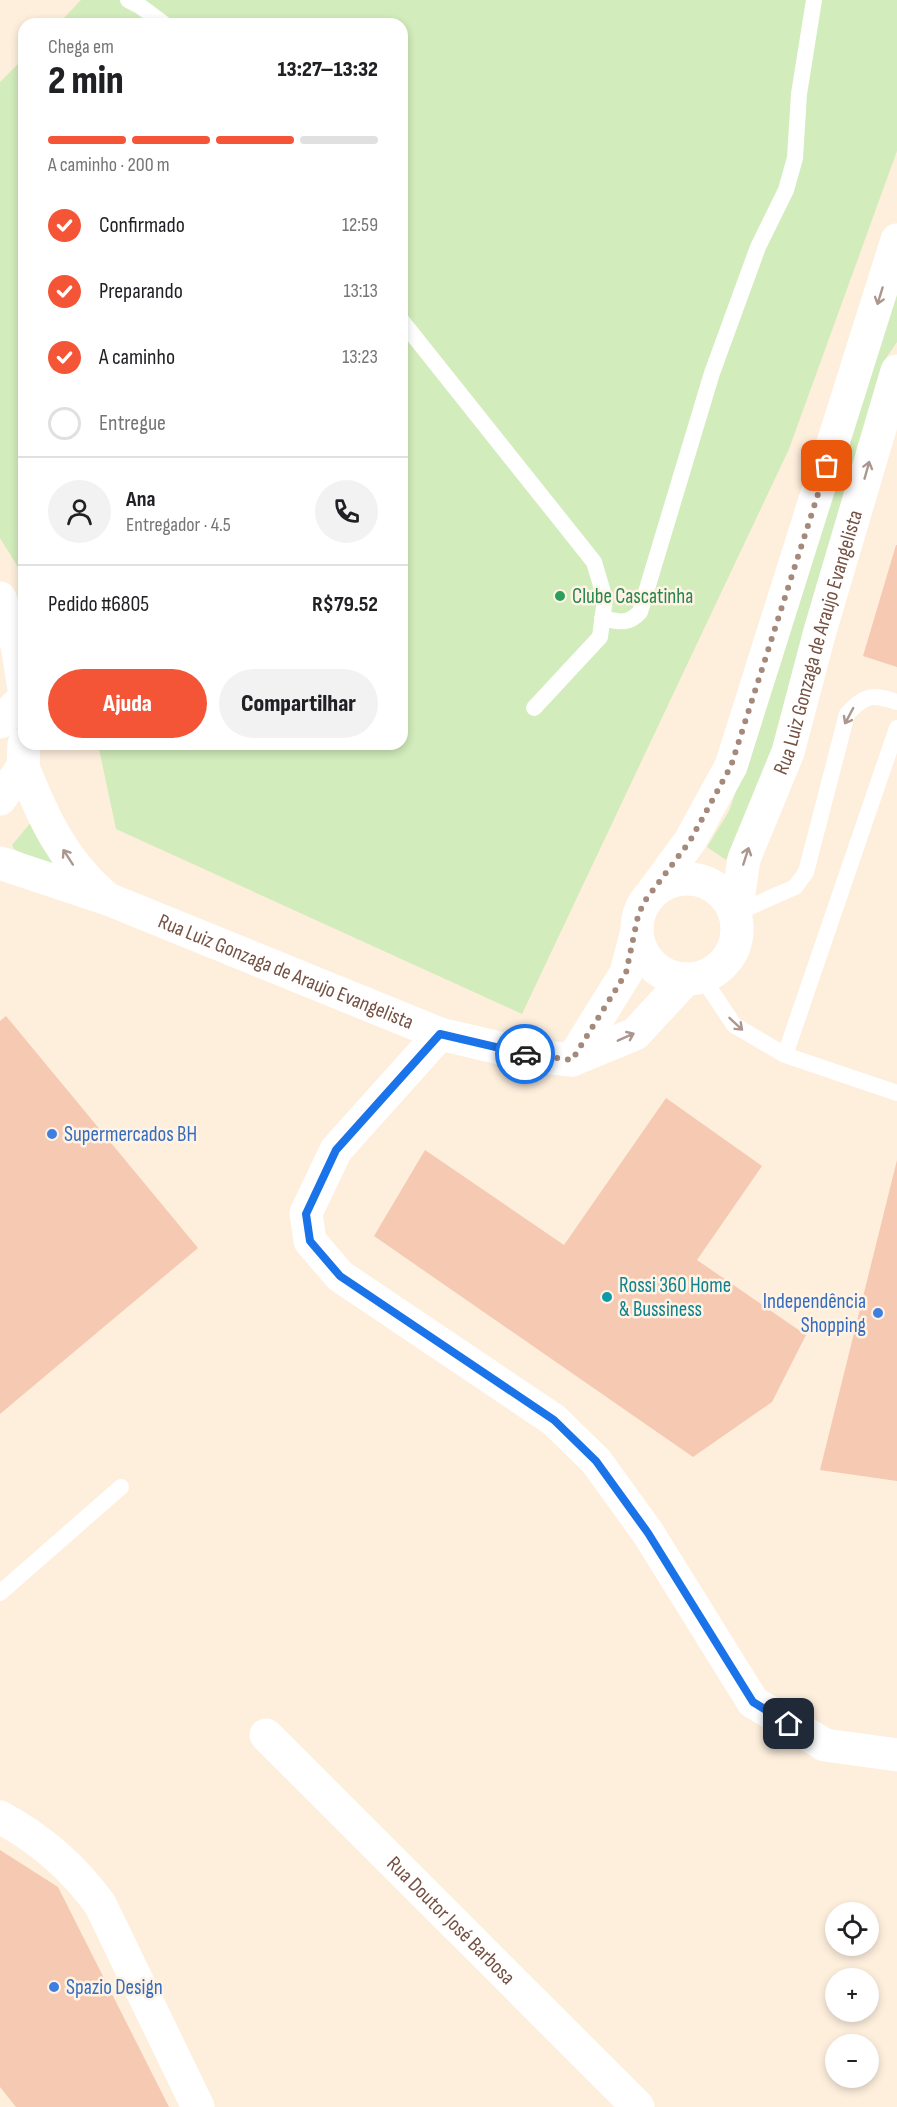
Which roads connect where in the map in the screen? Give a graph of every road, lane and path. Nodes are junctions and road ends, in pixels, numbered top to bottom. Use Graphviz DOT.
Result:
graph roads {
  1 [pos="128,0"];
  2 [pos="814,0"];
  3 [pos="156,18"];
  4 [pos="897,240"];
  5 [pos="408,329"];
  6 [pos="897,371"];
  7 [pos="3,611"];
  8 [pos="602,618"];
  9 [pos="18,651"];
  10 [pos="897,702"];
  11 [pos="18,704"];
  12 [pos="534,708"];
  13 [pos="0,722"];
  14 [pos="897,728"];
  15 [pos="24,756"];
  16 [pos="0,799"];
  17 [pos="0,863"];
  18 [pos="43,879"];
  19 [pos="0,883"];
  20 [pos="654,890"];
  21 [pos="108,899"];
  22 [pos="736,913"];
  23 [pos="637,931"];
  24 [pos="694,978"];
  25 [pos="440,1034"];
  26 [pos="785,1055"];
  27 [pos="572,1060"];
  28 [pos="897,1093"];
  29 [pos="121,1487"];
  30 [pos="0,1593"];
  31 [pos="266,1735"];
  32 [pos="897,1755"];
  33 [pos="0,1817"];
  34 [pos="198,2107"];
  35 [pos="638,2107"];
  1 -- 3 [label="lane"];
  2 -- 8 [label="lane"];
  4 -- 20 [label="main road, Rua Luiz Gonzaga de Araujo Evangelista, one-way"];
  5 -- 8 [label="lane"];
  22 -- 6 [label="main road, Rua Luiz Gonzaga de Araujo Evangelista, one-way"];
  7 -- 9 [label="main road"];
  8 -- 12 [label="lane"];
  10 -- 22 [label="lane, one-way"];
  11 -- 13 [label="main road"];
  14 -- 26 [label="lane"];
  15 -- 16 [label="main road"];
  21 -- 15 [label="main road, Rua Luiz Gonzaga de Araujo Evangelista, one-way"];
  17 -- 18 [label="main road, Rua Luiz Gonzaga de Araujo Evangelista"];
  18 -- 19 [label="main road"];
  18 -- 21 [label="main road, Rua Luiz Gonzaga de Araujo Evangelista"];
  20 -- 22 [label="main road"];
  20 -- 23 [label="main road"];
  21 -- 25 [label="main road, Rua Luiz Gonzaga de Araujo Evangelista"];
  22 -- 24 [label="main road"];
  23 -- 24 [label="main road"];
  23 -- 27 [label="main road"];
  24 -- 26 [label="lane, one-way"];
  27 -- 24 [label="main road, Rua Luiz Gonzaga de Araujo Evangelista, one-way"];
  25 -- 27 [label="main road, Rua Luiz Gonzaga de Araujo Evangelista"];
  25 -- 32 [label="main road"];
  26 -- 28 [label="lane"];
  29 -- 30 [label="lane"];
  31 -- 35 [label="main road, Rua Doutor José Barbosa"];
  33 -- 34 [label="main road"];
}
